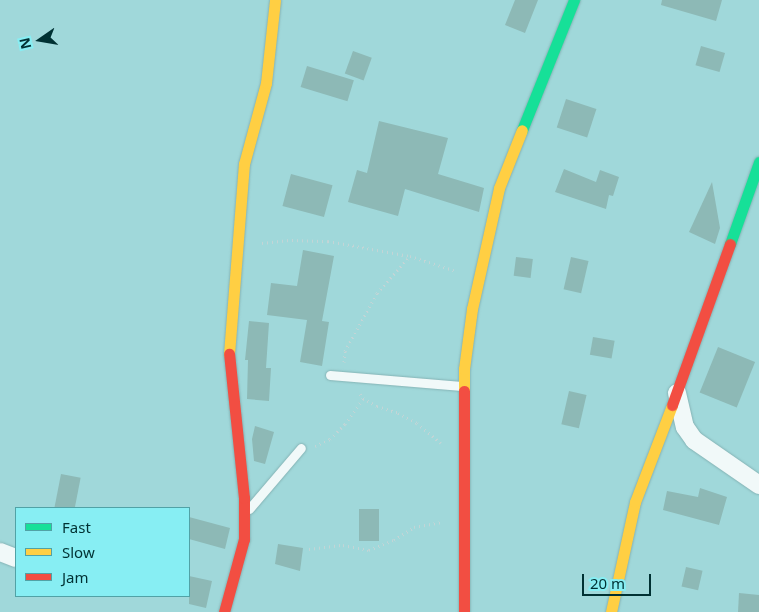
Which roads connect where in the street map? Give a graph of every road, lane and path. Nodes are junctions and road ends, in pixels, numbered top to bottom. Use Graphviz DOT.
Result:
graph roads {
  1 [pos="275,0"];
  2 [pos="574,0"];
  3 [pos="759,162"];
  4 [pos="237,254"];
  5 [pos="479,278"];
  6 [pos="330,375"];
  7 [pos="464,386"];
  8 [pos="677,394"];
  9 [pos="363,398"];
  10 [pos="302,448"];
  11 [pos="759,485"];
  12 [pos="244,515"];
  13 [pos="464,528"];
  14 [pos="309,549"];
  15 [pos="0,552"];
  16 [pos="15,558"];
  17 [pos="224,612"];
  18 [pos="464,612"];
  19 [pos="611,612"];
  1 -- 4 [label="street"];
  2 -- 5 [label="street"];
  3 -- 8 [label="street"];
  4 -- 5 [label="path"];
  4 -- 12 [label="street"];
  5 -- 7 [label="street"];
  6 -- 7 [label="lane"];
  7 -- 13 [label="street"];
  8 -- 11 [label="street"];
  8 -- 19 [label="street"];
  9 -- 10 [label="path"];
  10 -- 12 [label="lane"];
  12 -- 17 [label="street"];
  13 -- 14 [label="path"];
  13 -- 18 [label="street"];
  15 -- 16 [label="street"];
}
